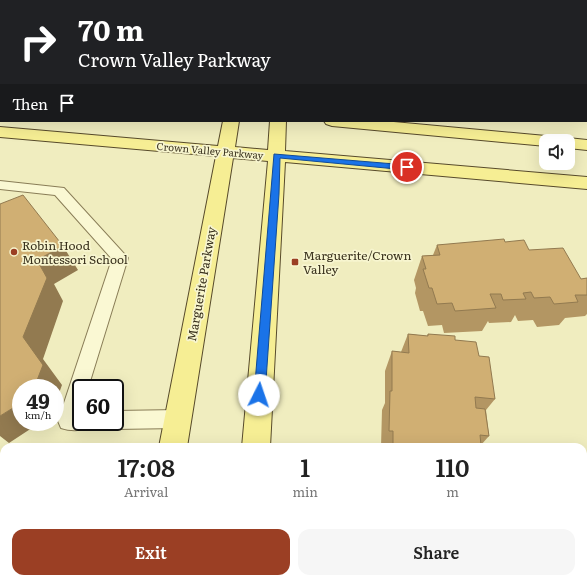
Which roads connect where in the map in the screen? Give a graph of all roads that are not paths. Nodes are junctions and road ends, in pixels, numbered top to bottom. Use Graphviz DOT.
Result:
graph roads {
  1 [pos="231,122"];
  2 [pos="278,122"];
  3 [pos="343,122"];
  4 [pos="0,132"];
  5 [pos="539,140"];
  6 [pos="575,144"];
  7 [pos="587,145"];
  8 [pos="226,151"];
  9 [pos="277,156"];
  10 [pos="587,183"];
  11 [pos="0,185"];
  12 [pos="81,379"];
  13 [pos="72,408"];
  14 [pos="178,419"];
  15 [pos="124,420"];
  16 [pos="72,421"];
  17 [pos="174,443"];
  18 [pos="256,443"];
  1 -- 8 [label="main road, Marguerite Parkway"];
  2 -- 9 [label="main road"];
  3 -- 5 [label="main road"];
  4 -- 8 [label="main road, Crown Valley Parkway"];
  6 -- 7 [label="main road"];
  8 -- 9 [label="main road, Crown Valley Parkway"];
  8 -- 14 [label="main road, Marguerite Parkway"];
  9 -- 10 [label="main road, Crown Valley Parkway"];
  9 -- 18 [label="main road"];
  11 -- 12 [label="lane"];
  13 -- 16 [label="lane"];
  14 -- 15 [label="lane"];
  14 -- 17 [label="main road, Marguerite Parkway"];
}
